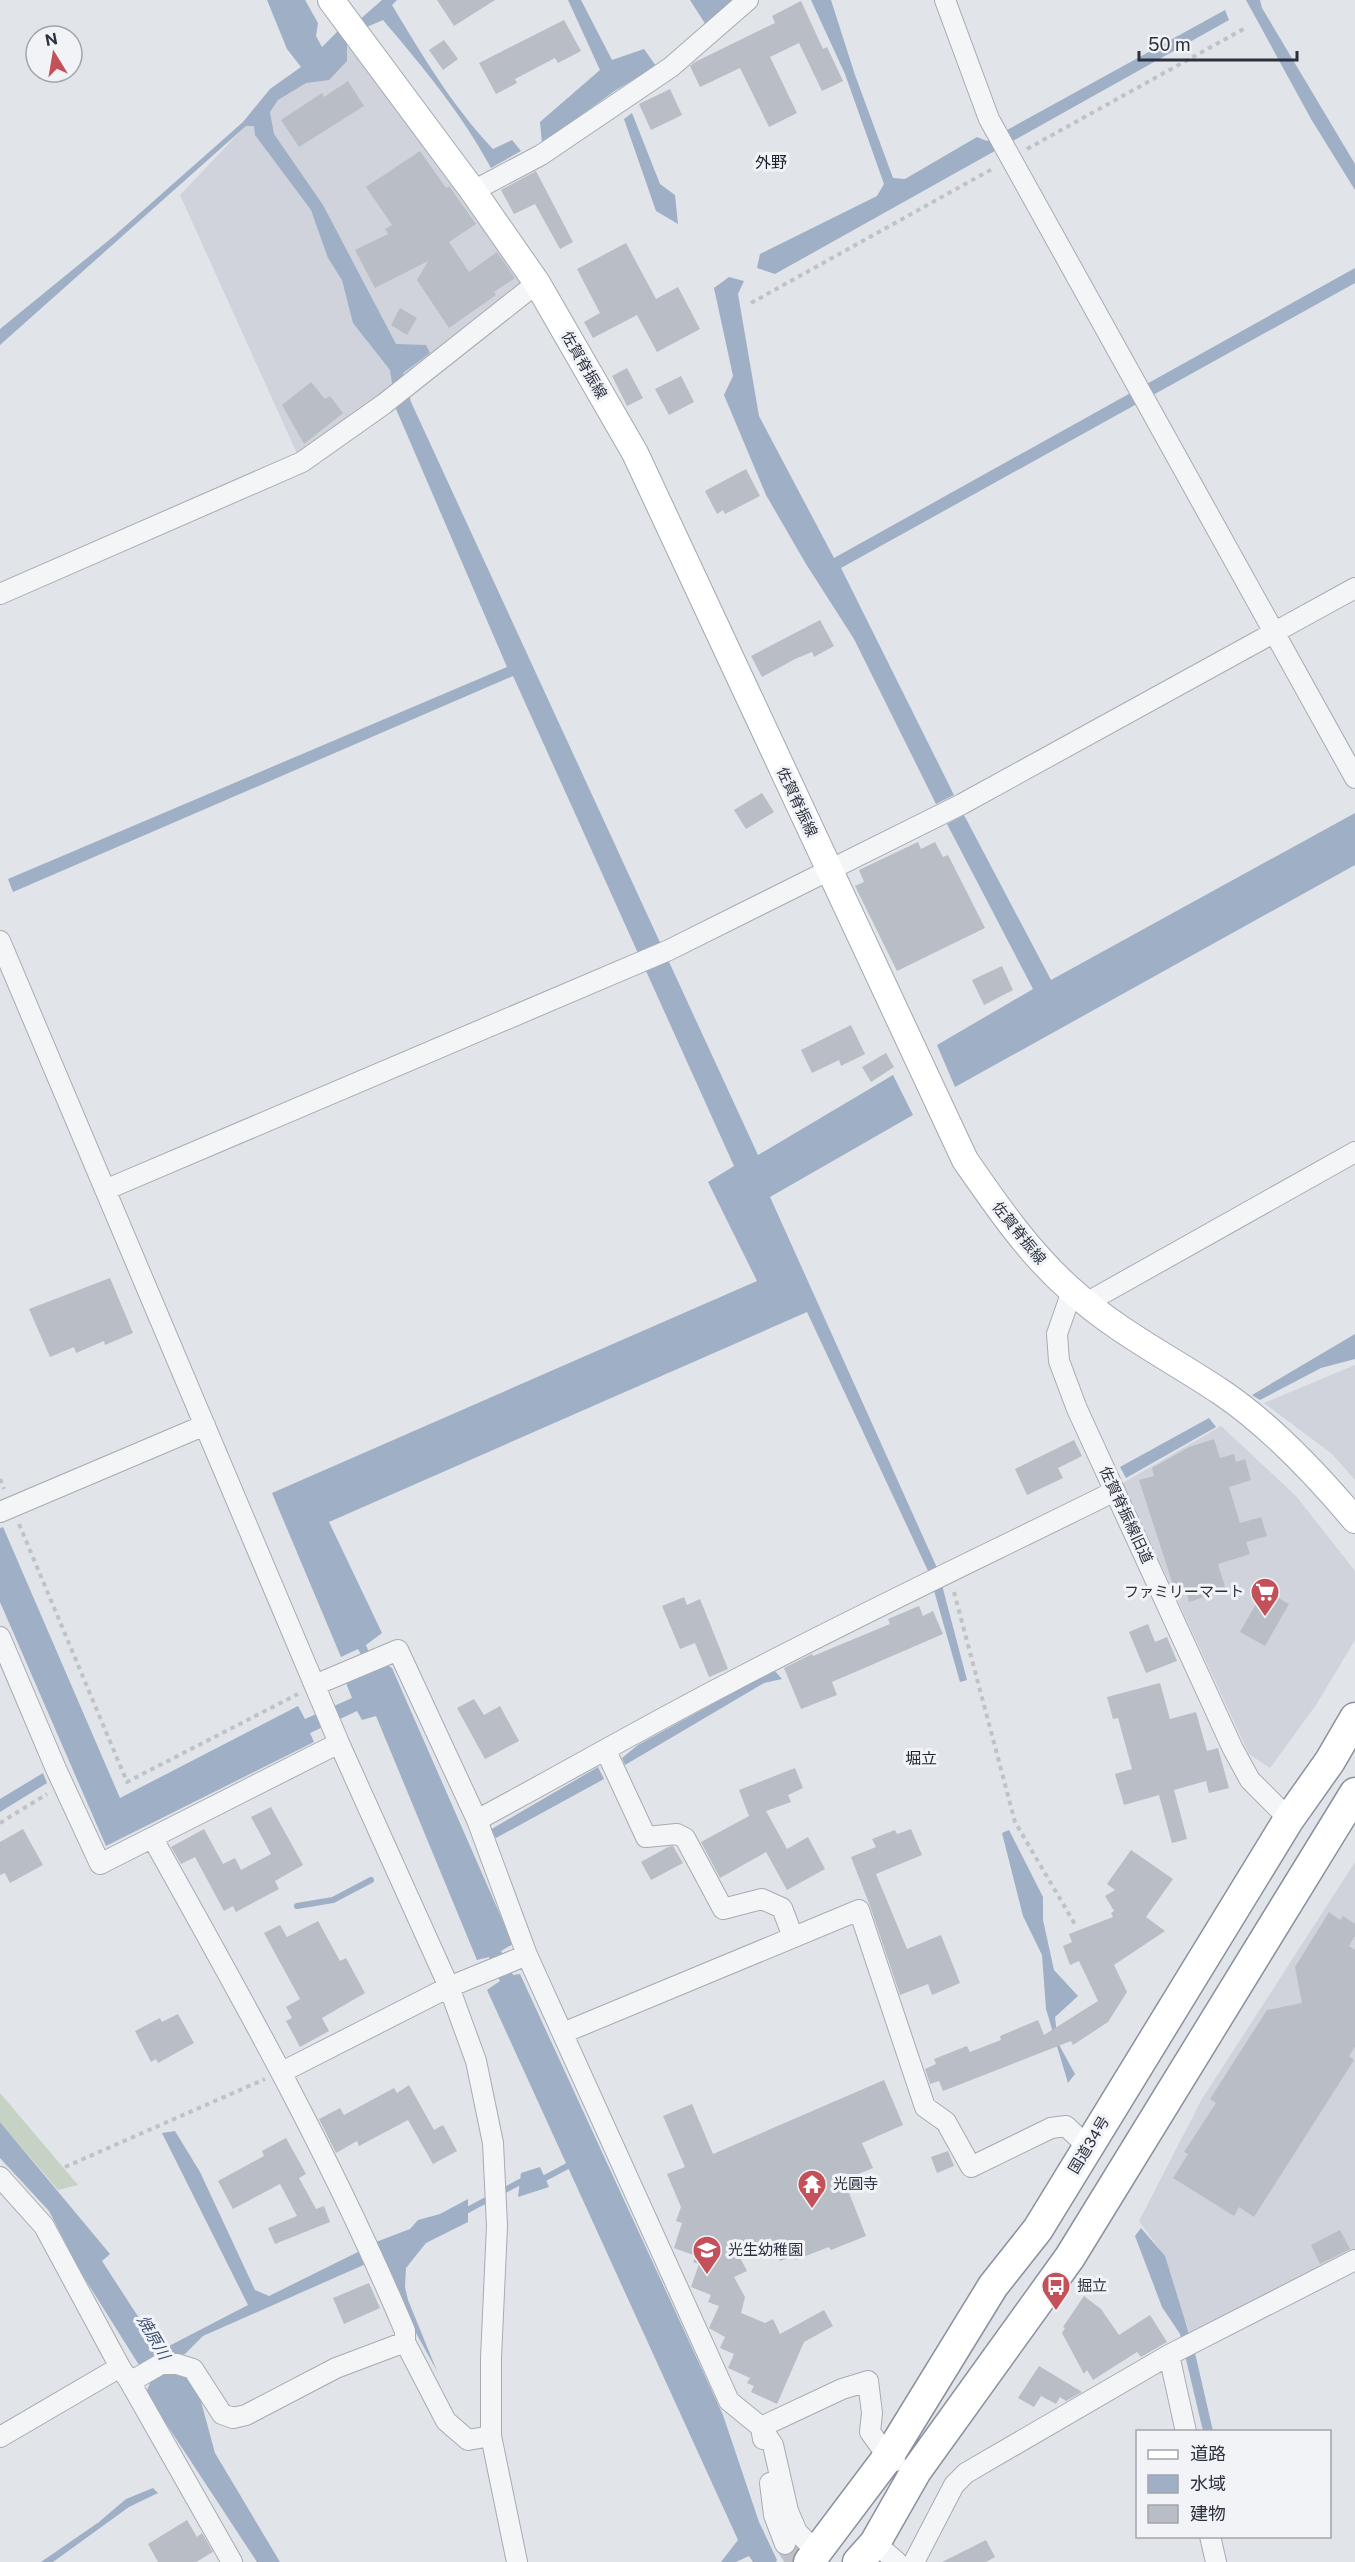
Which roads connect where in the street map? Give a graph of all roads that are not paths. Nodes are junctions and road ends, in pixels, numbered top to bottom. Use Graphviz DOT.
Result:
graph roads {
  1 [pos="331,0"];
  2 [pos="748,0"];
  3 [pos="945,0"];
  4 [pos="473,191"];
  5 [pos="537,283"];
  6 [pos="1355,588"];
  7 [pos="0,594"];
  8 [pos="1274,632"];
  9 [pos="1355,778"];
  10 [pos="829,871"];
  11 [pos="0,941"];
  12 [pos="1355,1152"];
  13 [pos="105,1190"];
  14 [pos="1079,1297"];
  15 [pos="204,1425"];
  16 [pos="1115,1491"];
  17 [pos="6,1509"];
  18 [pos="1355,1520"];
  19 [pos="0,1637"];
  20 [pos="315,1685"];
  21 [pos="1355,1718"];
  22 [pos="339,1743"];
  23 [pos="606,1751"];
  24 [pos="1355,1793"];
  25 [pos="1289,1819"];
  26 [pos="477,1820"];
  27 [pos="153,1839"];
  28 [pos="793,1937"];
  29 [pos="527,1954"];
  30 [pos="449,1988"];
  31 [pos="562,2033"];
  32 [pos="282,2072"];
  33 [pos="1088,2147"];
  34 [pos="0,2177"];
  35 [pos="1355,2260"];
  36 [pos="405,2342"];
  37 [pos="1173,2352"];
  38 [pos="139,2371"];
  39 [pos="761,2427"];
  40 [pos="1186,2430"];
  41 [pos="0,2436"];
  42 [pos="491,2436"];
  43 [pos="888,2457"];
  44 [pos="916,2471"];
  45 [pos="1210,2538"];
  46 [pos="785,2544"];
  47 [pos="867,2552"];
  48 [pos="813,2557"];
  49 [pos="232,2562"];
  50 [pos="516,2562"];
  51 [pos="897,2562"];
  52 [pos="914,2562"];
  53 [pos="1216,2562"];
  1 -- 4 [label="main road, 佐賀脊振線"];
  2 -- 4 [label="street"];
  3 -- 8 [label="street"];
  4 -- 5 [label="main road, 佐賀脊振線"];
  5 -- 7 [label="street"];
  5 -- 10 [label="main road, 佐賀脊振線"];
  6 -- 8 [label="street"];
  8 -- 9 [label="street"];
  8 -- 10 [label="street"];
  10 -- 13 [label="street"];
  10 -- 14 [label="main road, 佐賀脊振線"];
  11 -- 13 [label="street"];
  12 -- 14 [label="street"];
  13 -- 15 [label="street"];
  14 -- 16 [label="street, 佐賀脊振線旧道"];
  14 -- 18 [label="main road, 佐賀脊振線"];
  15 -- 17 [label="street"];
  15 -- 20 [label="street"];
  16 -- 23 [label="street"];
  16 -- 25 [label="street, 佐賀脊振線旧道"];
  19 -- 27 [label="street"];
  20 -- 22 [label="street"];
  20 -- 26 [label="street"];
  21 -- 25 [label="highway, 国道34号"];
  22 -- 27 [label="street"];
  22 -- 30 [label="street"];
  23 -- 26 [label="street"];
  23 -- 28 [label="street"];
  24 -- 44 [label="highway"];
  25 -- 33 [label="highway, 国道34号"];
  26 -- 29 [label="street"];
  27 -- 32 [label="street"];
  28 -- 31 [label="street"];
  28 -- 33 [label="street"];
  29 -- 30 [label="street"];
  29 -- 31 [label="street"];
  30 -- 32 [label="street"];
  30 -- 42 [label="street"];
  31 -- 39 [label="street"];
  32 -- 36 [label="street"];
  33 -- 43 [label="highway, 国道34号"];
  34 -- 38 [label="street"];
  35 -- 37 [label="street"];
  36 -- 38 [label="street"];
  36 -- 42 [label="street"];
  37 -- 40 [label="street"];
  37 -- 52 [label="street"];
  38 -- 41 [label="street"];
  38 -- 49 [label="street"];
  39 -- 43 [label="street"];
  39 -- 46 [label="street"];
  39 -- 48 [label="street"];
  42 -- 50 [label="street"];
  43 -- 44 [label="street"];
  43 -- 48 [label="highway, 国道34号"];
  44 -- 47 [label="highway"];
  45 -- 53 [label="street"];
  47 -- 51 [label="street"];
}
